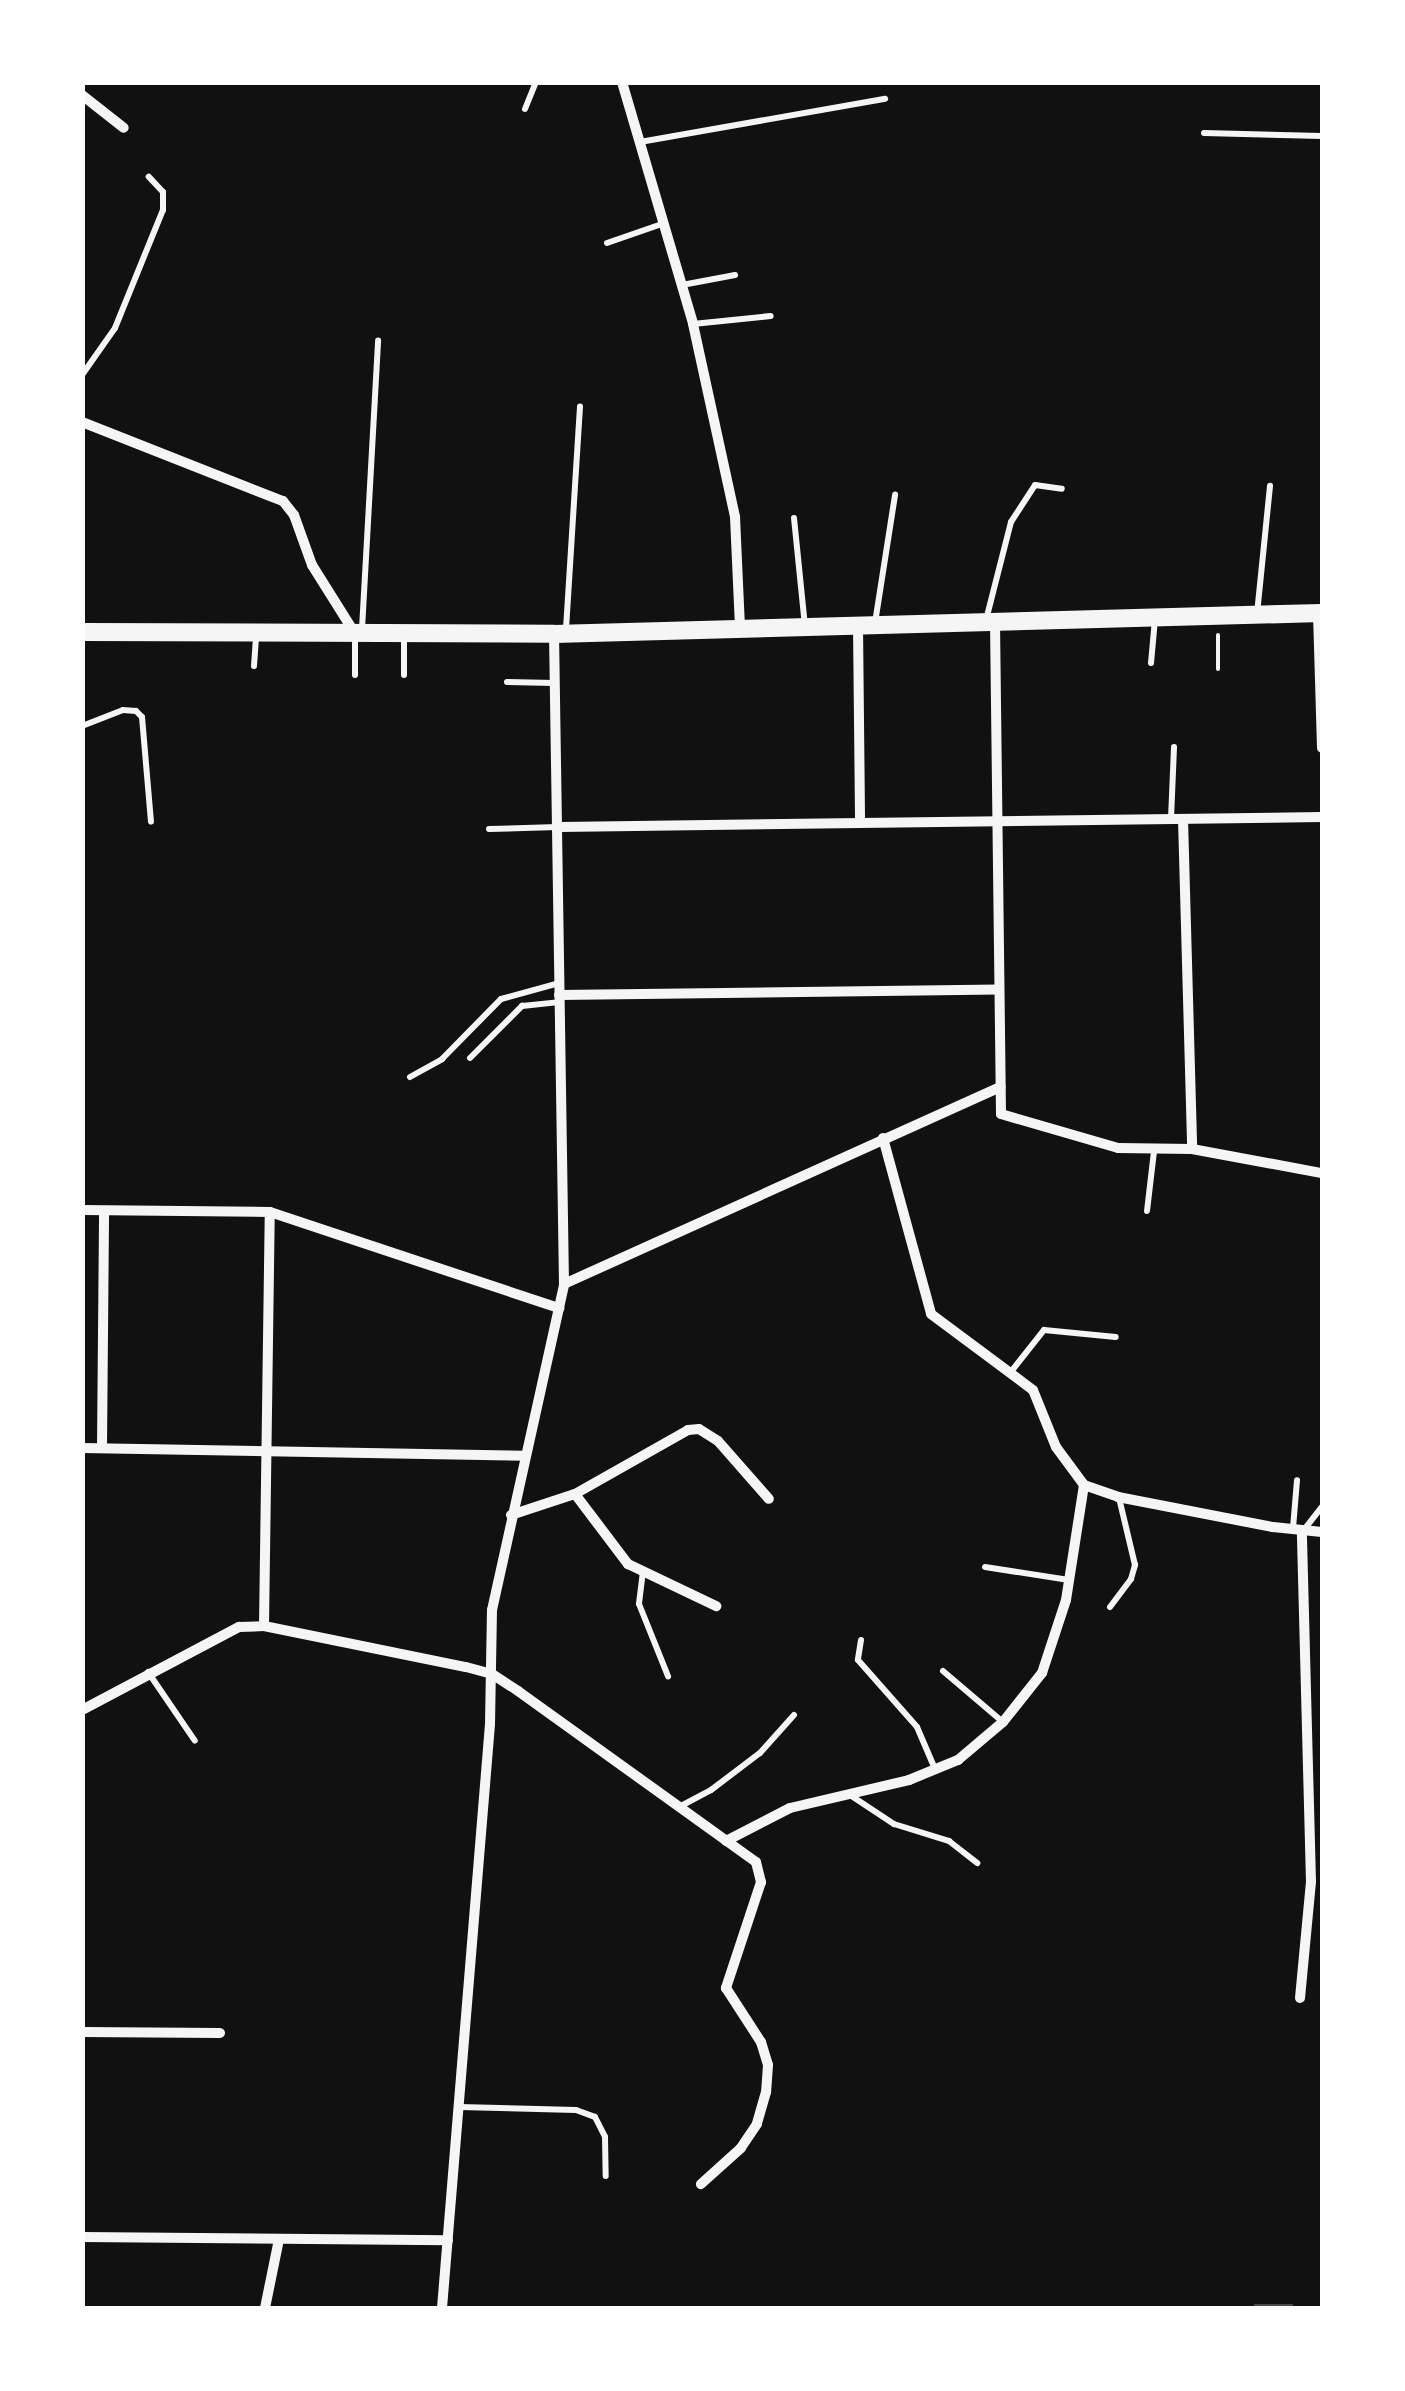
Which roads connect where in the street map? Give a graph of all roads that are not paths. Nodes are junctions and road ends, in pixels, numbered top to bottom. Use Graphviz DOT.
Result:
graph roads {
  1 [pos="536,82"];
  2 [pos="622,82"];
  3 [pos="82,95"];
  4 [pos="885,99"];
  5 [pos="525,108"];
  6 [pos="124,128"];
  7 [pos="1204,133"];
  8 [pos="1322,136"];
  9 [pos="640,142"];
  10 [pos="150,177"];
  11 [pos="664,224"];
  12 [pos="606,242"];
  13 [pos="735,275"];
  14 [pos="682,285"];
  15 [pos="771,316"];
  16 [pos="693,324"];
  17 [pos="378,340"];
  18 [pos="82,375"];
  19 [pos="580,406"];
  20 [pos="82,422"];
  21 [pos="1270,486"];
  22 [pos="1062,490"];
  23 [pos="895,496"];
  24 [pos="794,518"];
  25 [pos="1320,613"];
  26 [pos="1257,614"];
  27 [pos="1155,617"];
  28 [pos="990,622"];
  29 [pos="867,625"];
  30 [pos="806,627"];
  31 [pos="740,628"];
  32 [pos="82,632"];
  33 [pos="256,633"];
  34 [pos="358,633"];
  35 [pos="404,633"];
  36 [pos="560,634"];
  37 [pos="1151,662"];
  38 [pos="254,666"];
  39 [pos="355,675"];
  40 [pos="404,675"];
  41 [pos="506,682"];
  42 [pos="556,682"];
  43 [pos="82,726"];
  44 [pos="1174,747"];
  45 [pos="1322,748"];
  46 [pos="1322,817"];
  47 [pos="1177,819"];
  48 [pos="996,821"];
  49 [pos="152,822"];
  50 [pos="860,823"];
  51 [pos="560,827"];
  52 [pos="489,829"];
  53 [pos="999,990"];
  54 [pos="559,993"];
  55 [pos="470,1058"];
  56 [pos="410,1078"];
  57 [pos="1001,1087"];
  58 [pos="883,1138"];
  59 [pos="1192,1150"];
  60 [pos="1154,1151"];
  61 [pos="1322,1174"];
  62 [pos="82,1210"];
  63 [pos="104,1210"];
  64 [pos="1147,1211"];
  65 [pos="270,1212"];
  66 [pos="564,1284"];
  67 [pos="559,1308"];
  68 [pos="1116,1337"];
  69 [pos="1010,1373"];
  70 [pos="82,1448"];
  71 [pos="102,1448"];
  72 [pos="266,1451"];
  73 [pos="524,1456"];
  74 [pos="1297,1480"];
  75 [pos="1084,1485"];
  76 [pos="576,1494"];
  77 [pos="1118,1497"];
  78 [pos="768,1499"];
  79 [pos="1322,1507"];
  80 [pos="510,1515"];
  81 [pos="1297,1531"];
  82 [pos="1322,1532"];
  83 [pos="985,1566"];
  84 [pos="643,1571"];
  85 [pos="1069,1580"];
  86 [pos="716,1606"];
  87 [pos="1110,1608"];
  88 [pos="264,1626"];
  89 [pos="861,1640"];
  90 [pos="943,1671"];
  91 [pos="148,1672"];
  92 [pos="492,1674"];
  93 [pos="668,1676"];
  94 [pos="1306,1707"];
  95 [pos="1322,1707"];
  96 [pos="82,1710"];
  97 [pos="794,1715"];
  98 [pos="1002,1722"];
  99 [pos="195,1740"];
  100 [pos="936,1769"];
  101 [pos="845,1792"];
  102 [pos="679,1808"];
  103 [pos="726,1841"];
  104 [pos="977,1863"];
  105 [pos="1317,1882"];
  106 [pos="1300,1998"];
  107 [pos="82,2032"];
  108 [pos="220,2033"];
  109 [pos="459,2106"];
  110 [pos="606,2176"];
  111 [pos="701,2184"];
  112 [pos="82,2237"];
  113 [pos="279,2238"];
  114 [pos="448,2240"];
  115 [pos="266,2308"];
  116 [pos="442,2308"];
  1 -- 5 [label="lane"];
  2 -- 9 [label="street"];
  3 -- 6 [label="street"];
  4 -- 9 [label="lane"];
  7 -- 8 [label="lane"];
  9 -- 11 [label="street"];
  10 -- 18 [label="lane"];
  11 -- 12 [label="lane"];
  11 -- 14 [label="street"];
  13 -- 14 [label="lane"];
  14 -- 16 [label="street"];
  15 -- 16 [label="lane"];
  16 -- 31 [label="street"];
  17 -- 34 [label="lane"];
  19 -- 36 [label="lane"];
  20 -- 34 [label="street"];
  21 -- 26 [label="lane"];
  22 -- 28 [label="lane"];
  23 -- 29 [label="lane"];
  24 -- 30 [label="lane"];
  25 -- 26 [label="street"];
  25 -- 45 [label="street"];
  26 -- 27 [label="street"];
  27 -- 28 [label="street"];
  27 -- 37 [label="lane"];
  28 -- 29 [label="street"];
  28 -- 48 [label="street"];
  29 -- 30 [label="street"];
  29 -- 50 [label="street"];
  30 -- 31 [label="street"];
  31 -- 36 [label="street"];
  32 -- 33 [label="street"];
  33 -- 34 [label="street"];
  33 -- 38 [label="lane"];
  34 -- 35 [label="street"];
  34 -- 39 [label="lane"];
  35 -- 36 [label="street"];
  35 -- 40 [label="lane"];
  36 -- 42 [label="street"];
  41 -- 42 [label="lane"];
  42 -- 51 [label="street"];
  43 -- 49 [label="lane"];
  44 -- 47 [label="lane"];
  46 -- 47 [label="street"];
  47 -- 48 [label="street"];
  47 -- 59 [label="street"];
  48 -- 50 [label="street"];
  48 -- 53 [label="street"];
  50 -- 51 [label="street"];
  51 -- 52 [label="lane"];
  51 -- 54 [label="street"];
  53 -- 54 [label="street"];
  53 -- 57 [label="street"];
  54 -- 55 [label="lane"];
  54 -- 56 [label="lane"];
  54 -- 66 [label="street"];
  57 -- 58 [label="street"];
  57 -- 60 [label="street"];
  58 -- 66 [label="street"];
  58 -- 69 [label="street"];
  59 -- 60 [label="street"];
  59 -- 61 [label="street"];
  60 -- 64 [label="lane"];
  62 -- 63 [label="street"];
  63 -- 65 [label="street"];
  63 -- 71 [label="street"];
  65 -- 67 [label="street"];
  65 -- 72 [label="street"];
  66 -- 67 [label="street"];
  67 -- 73 [label="street"];
  68 -- 69 [label="lane"];
  69 -- 75 [label="street"];
  70 -- 71 [label="street"];
  71 -- 72 [label="street"];
  72 -- 73 [label="street"];
  72 -- 88 [label="street"];
  73 -- 80 [label="street"];
  74 -- 81 [label="lane"];
  75 -- 77 [label="street"];
  75 -- 85 [label="street"];
  76 -- 78 [label="street"];
  76 -- 80 [label="street"];
  76 -- 84 [label="street"];
  77 -- 81 [label="street"];
  77 -- 87 [label="lane"];
  79 -- 81 [label="lane"];
  80 -- 92 [label="street"];
  81 -- 82 [label="street"];
  81 -- 94 [label="street"];
  83 -- 85 [label="lane"];
  84 -- 86 [label="street"];
  84 -- 93 [label="lane"];
  85 -- 98 [label="street"];
  88 -- 91 [label="street"];
  88 -- 92 [label="street"];
  89 -- 100 [label="lane"];
  90 -- 98 [label="lane"];
  91 -- 96 [label="street"];
  91 -- 99 [label="lane"];
  92 -- 102 [label="street"];
  92 -- 109 [label="street"];
  94 -- 95 [label="street"];
  94 -- 105 [label="street"];
  97 -- 102 [label="lane"];
  98 -- 100 [label="street"];
  100 -- 101 [label="street"];
  101 -- 103 [label="street"];
  101 -- 104 [label="lane"];
  102 -- 103 [label="street"];
  103 -- 111 [label="street"];
  105 -- 106 [label="street"];
  107 -- 108 [label="street"];
  109 -- 110 [label="lane"];
  109 -- 114 [label="street"];
  112 -- 113 [label="street"];
  113 -- 114 [label="street"];
  113 -- 115 [label="street"];
  114 -- 116 [label="street"];
}
